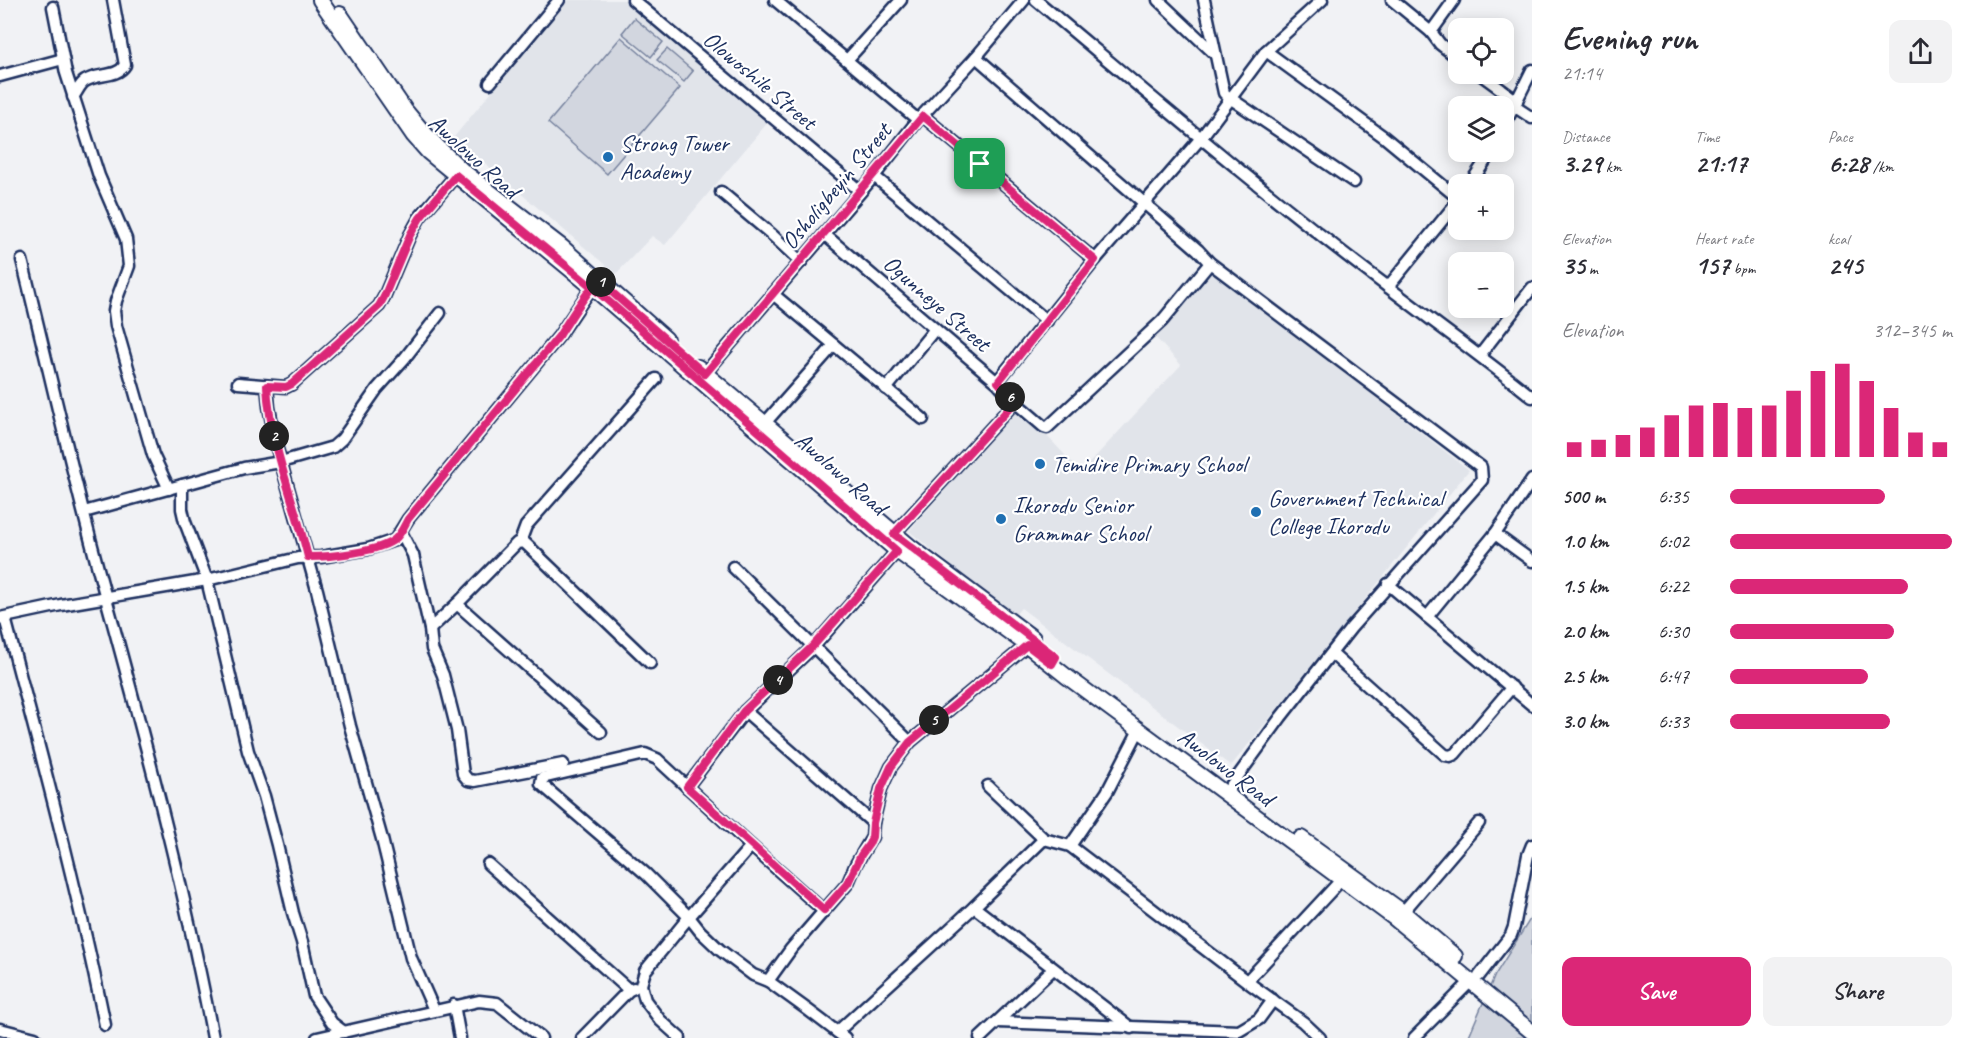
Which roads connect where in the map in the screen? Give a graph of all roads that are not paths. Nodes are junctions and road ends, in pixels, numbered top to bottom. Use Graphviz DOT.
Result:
graph roads {
  1 [pos="113,0"];
  2 [pos="320,0"];
  3 [pos="330,0"];
  4 [pos="559,0"];
  5 [pos="633,0"];
  6 [pos="775,0"];
  7 [pos="901,0"];
  8 [pos="1024,0"];
  9 [pos="1036,0"];
  10 [pos="1158,0"];
  11 [pos="1204,0"];
  12 [pos="1322,0"];
  13 [pos="1392,0"];
  14 [pos="1454,0"];
  15 [pos="53,7"];
  16 [pos="1431,32"];
  17 [pos="1448,50"];
  18 [pos="1266,51"];
  19 [pos="1215,54"];
  20 [pos="976,57"];
  21 [pos="63,59"];
  22 [pos="847,60"];
  23 [pos="1532,70"];
  24 [pos="0,76"];
  25 [pos="490,82"];
  26 [pos="1492,84"];
  27 [pos="73,97"];
  28 [pos="1230,98"];
  29 [pos="1516,103"];
  30 [pos="1514,107"];
  31 [pos="920,118"];
  32 [pos="1532,118"];
  33 [pos="1201,138"];
  34 [pos="456,175"];
  35 [pos="874,176"];
  36 [pos="1354,182"];
  37 [pos="860,191"];
  38 [pos="1448,191"];
  39 [pos="721,192"];
  40 [pos="1145,202"];
  41 [pos="1448,212"];
  42 [pos="824,234"];
  43 [pos="22,260"];
  44 [pos="1095,260"];
  45 [pos="801,262"];
  46 [pos="1210,263"];
  47 [pos="595,283"];
  48 [pos="1388,287"];
  49 [pos="1532,288"];
  50 [pos="773,294"];
  51 [pos="440,313"];
  52 [pos="1047,321"];
  53 [pos="935,329"];
  54 [pos="834,345"];
  55 [pos="1480,355"];
  56 [pos="702,377"];
  57 [pos="656,379"];
  58 [pos="998,382"];
  59 [pos="238,383"];
  60 [pos="267,386"];
  61 [pos="886,389"];
  62 [pos="1532,397"];
  63 [pos="1015,402"];
  64 [pos="923,419"];
  65 [pos="765,423"];
  66 [pos="281,462"];
  67 [pos="1532,480"];
  68 [pos="182,485"];
  69 [pos="169,489"];
  70 [pos="84,512"];
  71 [pos="401,532"];
  72 [pos="894,534"];
  73 [pos="1495,534"];
  74 [pos="520,542"];
  75 [pos="897,551"];
  76 [pos="308,557"];
  77 [pos="1532,561"];
  78 [pos="733,567"];
  79 [pos="207,580"];
  80 [pos="1388,584"];
  81 [pos="105,598"];
  82 [pos="457,604"];
  83 [pos="1427,617"];
  84 [pos="2,618"];
  85 [pos="430,629"];
  86 [pos="1027,645"];
  87 [pos="813,646"];
  88 [pos="1332,654"];
  89 [pos="1054,661"];
  90 [pos="650,663"];
  91 [pos="1512,687"];
  92 [pos="1532,705"];
  93 [pos="744,711"];
  94 [pos="1140,730"];
  95 [pos="602,732"];
  96 [pos="910,742"];
  97 [pos="563,764"];
  98 [pos="988,786"];
  99 [pos="687,787"];
  100 [pos="1230,787"];
  101 [pos="873,823"];
  102 [pos="1479,823"];
  103 [pos="1044,839"];
  104 [pos="1532,845"];
  105 [pos="751,846"];
  106 [pos="1070,846"];
  107 [pos="488,864"];
  108 [pos="1342,879"];
  109 [pos="974,908"];
  110 [pos="824,910"];
  111 [pos="1403,912"];
  112 [pos="689,917"];
  113 [pos="1053,969"];
  114 [pos="1475,978"];
  115 [pos="768,981"];
  116 [pos="1246,981"];
  117 [pos="641,985"];
  118 [pos="629,990"];
  119 [pos="1273,1000"];
  120 [pos="454,1005"];
  121 [pos="434,1010"];
  122 [pos="997,1022"];
  123 [pos="105,1025"];
  124 [pos="1531,1027"];
  125 [pos="1132,1028"];
  126 [pos="0,1029"];
  127 [pos="344,1032"];
  128 [pos="841,1035"];
  129 [pos="35,1038"];
  130 [pos="213,1038"];
  131 [pos="317,1038"];
  132 [pos="460,1038"];
  133 [pos="541,1038"];
  134 [pos="582,1038"];
  135 [pos="680,1038"];
  136 [pos="980,1038"];
  137 [pos="1320,1038"];
  138 [pos="1414,1038"];
  1 -- 27 [label="street"];
  2 -- 34 [label="main road, Awolowo Road"];
  3 -- 47 [label="main road, Awolowo Road"];
  4 -- 25 [label="street"];
  5 -- 37 [label="street, Olowoshile Street"];
  6 -- 22 [label="street"];
  7 -- 22 [label="street"];
  8 -- 20 [label="street, Osholigbeyin Street"];
  9 -- 33 [label="street"];
  10 -- 19 [label="street"];
  11 -- 19 [label="street"];
  12 -- 18 [label="street"];
  13 -- 16 [label="street"];
  14 -- 16 [label="street"];
  15 -- 21 [label="street"];
  16 -- 17 [label="street"];
  18 -- 28 [label="street"];
  18 -- 38 [label="street"];
  19 -- 28 [label="street"];
  20 -- 31 [label="street, Osholigbeyin Street"];
  20 -- 40 [label="street"];
  21 -- 24 [label="street"];
  21 -- 27 [label="street"];
  22 -- 31 [label="street"];
  23 -- 29 [label="street"];
  26 -- 29 [label="street"];
  27 -- 69 [label="street"];
  28 -- 33 [label="street"];
  28 -- 36 [label="street"];
  29 -- 30 [label="street"];
  29 -- 32 [label="street"];
  31 -- 35 [label="street, Osholigbeyin Street"];
  31 -- 44 [label="street"];
  33 -- 40 [label="street"];
  33 -- 48 [label="street"];
  34 -- 47 [label="main road, Awolowo Road"];
  34 -- 60 [label="street"];
  35 -- 37 [label="street, Osholigbeyin Street"];
  35 -- 52 [label="street"];
  37 -- 42 [label="street, Osholigbeyin Street"];
  39 -- 45 [label="street"];
  40 -- 44 [label="street"];
  40 -- 46 [label="street"];
  41 -- 48 [label="street"];
  42 -- 45 [label="street, Osholigbeyin Street"];
  42 -- 53 [label="street, Ogunneye Street"];
  43 -- 70 [label="street"];
  44 -- 52 [label="street"];
  45 -- 50 [label="street, Osholigbeyin Street"];
  46 -- 63 [label="street, Ogunneye Street"];
  46 -- 80 [label="street"];
  47 -- 56 [label="main road, Awolowo Road"];
  47 -- 71 [label="street"];
  48 -- 55 [label="street"];
  49 -- 55 [label="street"];
  50 -- 54 [label="street"];
  50 -- 56 [label="street, Osholigbeyin Street"];
  51 -- 66 [label="street"];
  52 -- 58 [label="street"];
  53 -- 58 [label="street, Ogunneye Street"];
  53 -- 61 [label="street"];
  54 -- 61 [label="street"];
  54 -- 65 [label="street"];
  55 -- 62 [label="street"];
  56 -- 65 [label="main road, Awolowo Road"];
  56 -- 75 [label="main road, Awolowo Road"];
  57 -- 74 [label="street"];
  58 -- 63 [label="street, Ogunneye Street"];
  59 -- 60 [label="street"];
  60 -- 66 [label="street"];
  61 -- 64 [label="street"];
  63 -- 72 [label="street"];
  65 -- 72 [label="main road, Awolowo Road"];
  66 -- 68 [label="street"];
  66 -- 76 [label="street"];
  67 -- 73 [label="street"];
  68 -- 69 [label="street"];
  68 -- 79 [label="street"];
  69 -- 70 [label="street"];
  70 -- 81 [label="street"];
  71 -- 76 [label="street"];
  71 -- 85 [label="street"];
  72 -- 89 [label="main road, Awolowo Road"];
  73 -- 77 [label="street"];
  73 -- 83 [label="street"];
  74 -- 82 [label="street"];
  74 -- 90 [label="street"];
  75 -- 86 [label="main road, Awolowo Road"];
  75 -- 87 [label="street"];
  76 -- 79 [label="street"];
  76 -- 121 [label="street"];
  78 -- 87 [label="street"];
  79 -- 81 [label="street"];
  79 -- 127 [label="street"];
  80 -- 83 [label="street"];
  80 -- 88 [label="street"];
  81 -- 84 [label="street"];
  81 -- 130 [label="street"];
  82 -- 85 [label="street"];
  82 -- 95 [label="street"];
  83 -- 91 [label="street"];
  84 -- 123 [label="street"];
  85 -- 97 [label="street"];
  86 -- 89 [label="main road, Awolowo Road"];
  86 -- 96 [label="street"];
  87 -- 93 [label="street"];
  87 -- 96 [label="street"];
  88 -- 91 [label="street"];
  88 -- 100 [label="street"];
  89 -- 94 [label="main road, Awolowo Road"];
  89 -- 100 [label="main road, Awolowo Road"];
  91 -- 92 [label="street"];
  93 -- 99 [label="street"];
  93 -- 101 [label="street"];
  94 -- 106 [label="street"];
  94 -- 108 [label="main road, Awolowo Road"];
  96 -- 101 [label="street"];
  98 -- 103 [label="street"];
  99 -- 105 [label="street"];
  99 -- 112 [label="street"];
  100 -- 111 [label="main road, Awolowo Road"];
  101 -- 110 [label="street"];
  102 -- 111 [label="street"];
  103 -- 106 [label="street"];
  103 -- 109 [label="street"];
  104 -- 114 [label="street"];
  105 -- 110 [label="street"];
  105 -- 112 [label="street"];
  106 -- 116 [label="street"];
  107 -- 118 [label="street"];
  108 -- 114 [label="main road, Awolowo Road"];
  108 -- 116 [label="street"];
  109 -- 113 [label="street"];
  109 -- 128 [label="street"];
  110 -- 115 [label="street"];
  111 -- 114 [label="main road, Awolowo Road"];
  112 -- 115 [label="street"];
  112 -- 117 [label="street"];
  113 -- 122 [label="street"];
  113 -- 125 [label="street"];
  114 -- 124 [label="main road, Awolowo Road"];
  114 -- 138 [label="street"];
  115 -- 128 [label="street"];
  116 -- 119 [label="street"];
  117 -- 118 [label="street"];
  117 -- 135 [label="street"];
  118 -- 134 [label="street"];
  119 -- 125 [label="street"];
  119 -- 137 [label="street"];
  120 -- 121 [label="street"];
  120 -- 132 [label="street"];
  120 -- 133 [label="street"];
  121 -- 127 [label="street"];
  122 -- 125 [label="street"];
  122 -- 136 [label="street"];
  126 -- 129 [label="street"];
  127 -- 131 [label="street"];
}
